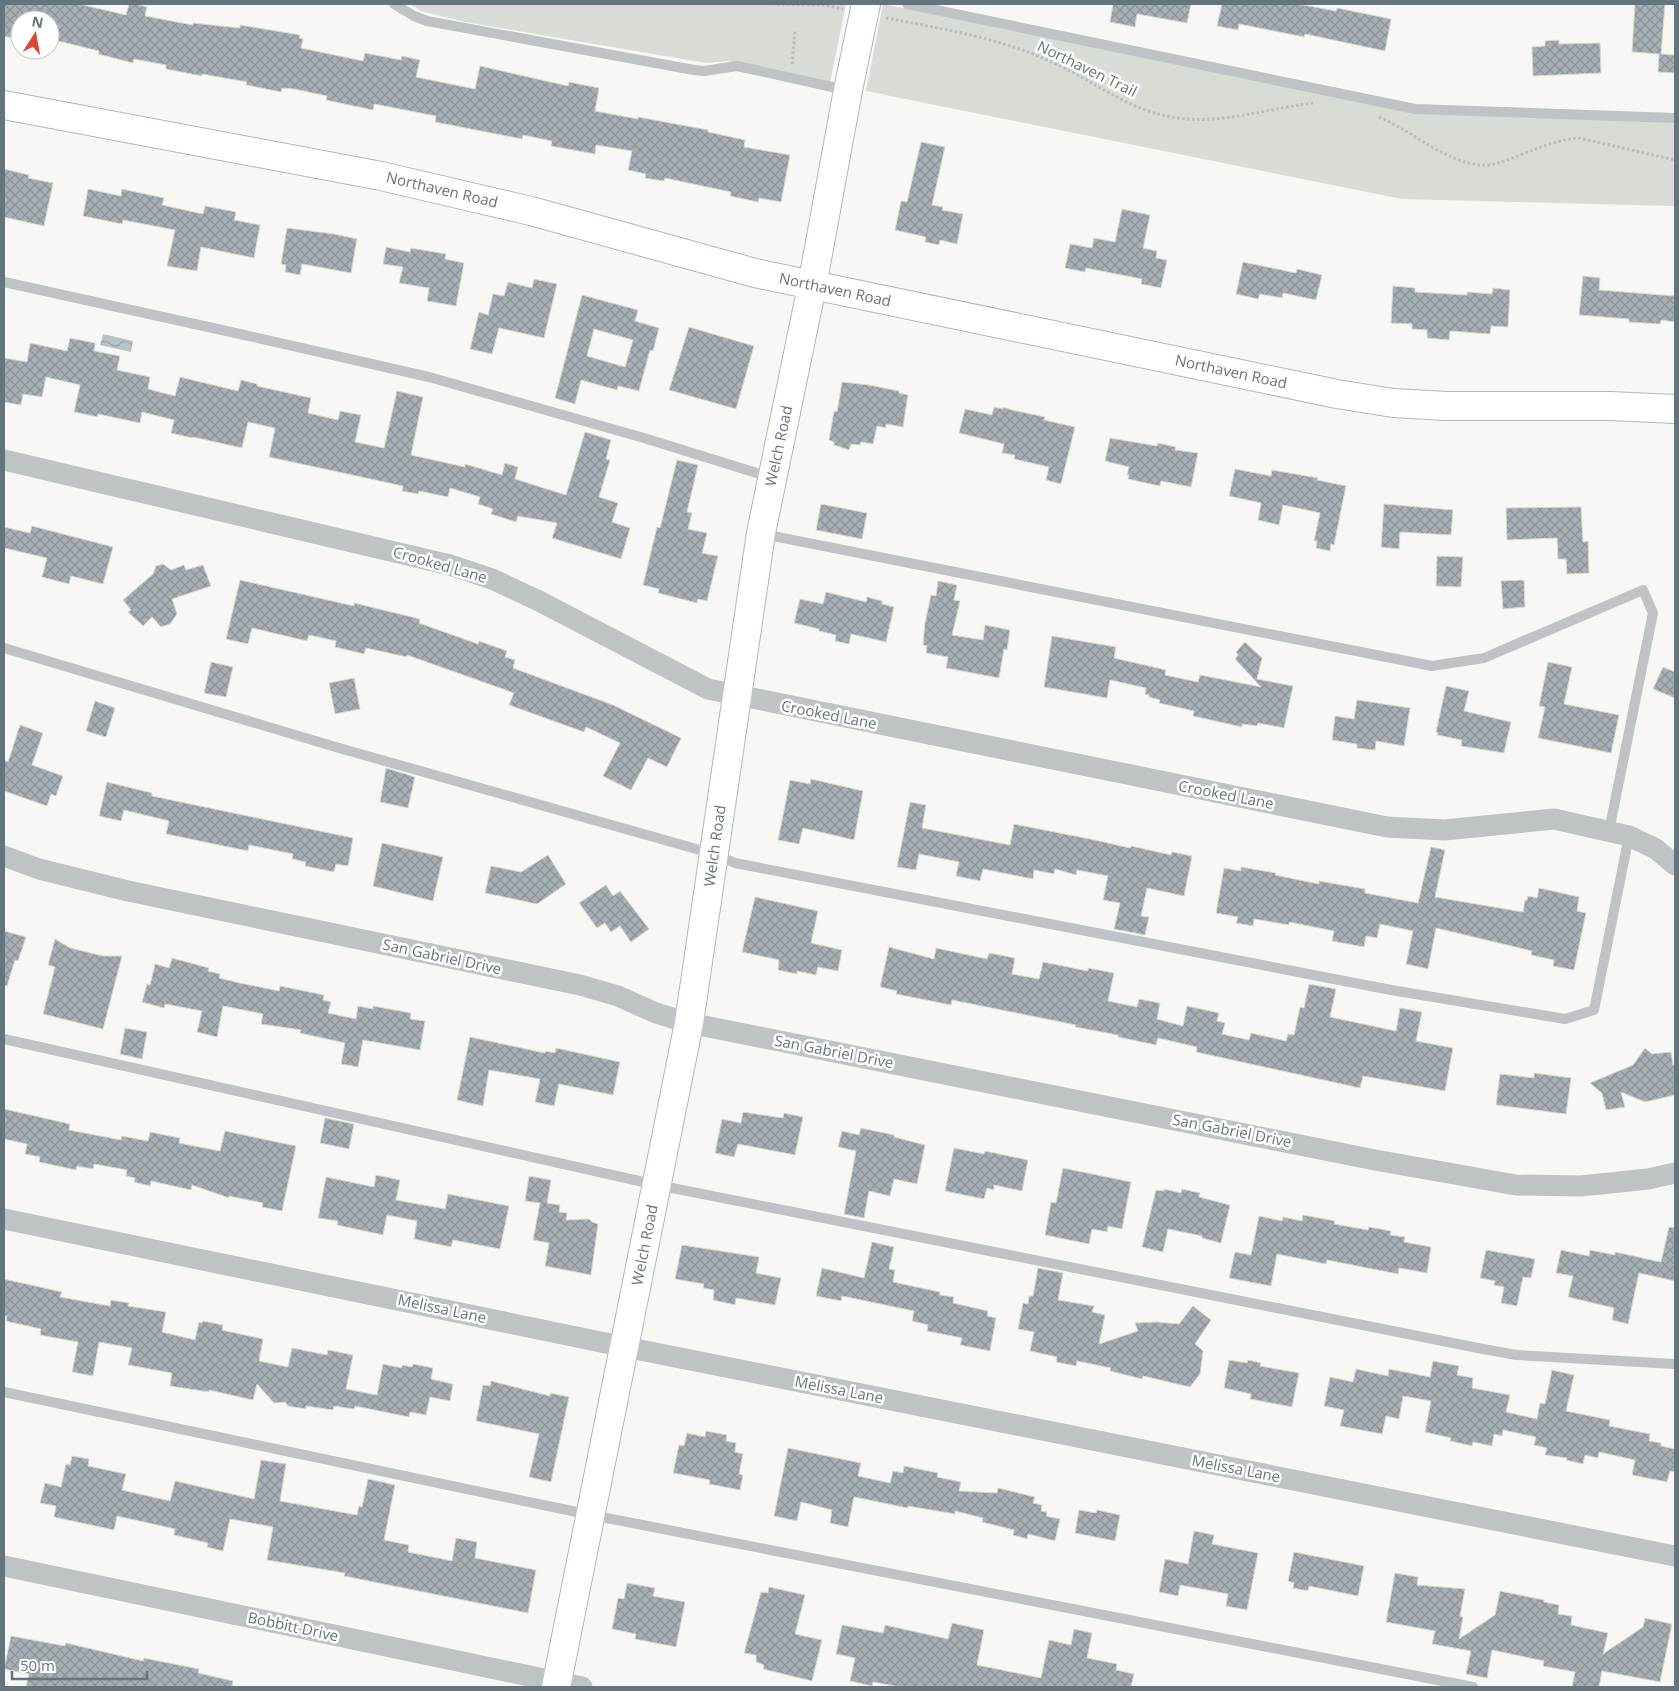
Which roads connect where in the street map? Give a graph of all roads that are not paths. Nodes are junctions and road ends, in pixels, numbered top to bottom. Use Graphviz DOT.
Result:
graph roads {
  1 [pos="394,4"];
  2 [pos="907,4"];
  3 [pos="865,9"];
  4 [pos="848,90"];
  5 [pos="4,105"];
  6 [pos="1675,118"];
  7 [pos="4,282"];
  8 [pos="812,286"];
  9 [pos="1675,409"];
  10 [pos="4,460"];
  11 [pos="772,478"];
  12 [pos="761,533"];
  13 [pos="4,648"];
  14 [pos="737,696"];
  15 [pos="1608,831"];
  16 [pos="1629,836"];
  17 [pos="714,854"];
  18 [pos="4,856"];
  19 [pos="1675,865"];
  20 [pos="689,1023"];
  21 [pos="4,1039"];
  22 [pos="1675,1173"];
  23 [pos="657,1186"];
  24 [pos="4,1219"];
  25 [pos="625,1347"];
  26 [pos="1675,1364"];
  27 [pos="4,1392"];
  28 [pos="591,1515"];
  29 [pos="1675,1556"];
  30 [pos="4,1566"];
  31 [pos="565,1686"];
  32 [pos="1473,1687"];
  1 -- 4 [label="lane"];
  2 -- 6 [label="lane"];
  3 -- 4 [label="street, Welch Road"];
  4 -- 8 [label="street, Welch Road"];
  5 -- 8 [label="street, Northaven Road"];
  7 -- 11 [label="lane"];
  8 -- 9 [label="street, Northaven Road"];
  8 -- 11 [label="street, Welch Road"];
  10 -- 14 [label="street, Crooked Lane"];
  11 -- 12 [label="street, Welch Road"];
  12 -- 14 [label="street, Welch Road"];
  12 -- 15 [label="lane"];
  13 -- 17 [label="lane"];
  14 -- 15 [label="street, Crooked Lane"];
  14 -- 17 [label="street, Welch Road"];
  15 -- 16 [label="street, Crooked Lane"];
  16 -- 17 [label="lane"];
  16 -- 19 [label="street, Crooked Lane"];
  17 -- 20 [label="street, Welch Road"];
  18 -- 20 [label="street, San Gabriel Drive"];
  20 -- 22 [label="street, San Gabriel Drive"];
  20 -- 23 [label="street, Welch Road"];
  21 -- 23 [label="lane"];
  23 -- 25 [label="street, Welch Road"];
  23 -- 26 [label="lane"];
  24 -- 25 [label="street, Melissa Lane"];
  25 -- 28 [label="street, Welch Road"];
  25 -- 29 [label="street, Melissa Lane"];
  27 -- 28 [label="lane"];
  28 -- 31 [label="street, Welch Road"];
  28 -- 32 [label="lane"];
  30 -- 31 [label="street, Bobbitt Drive"];
}
